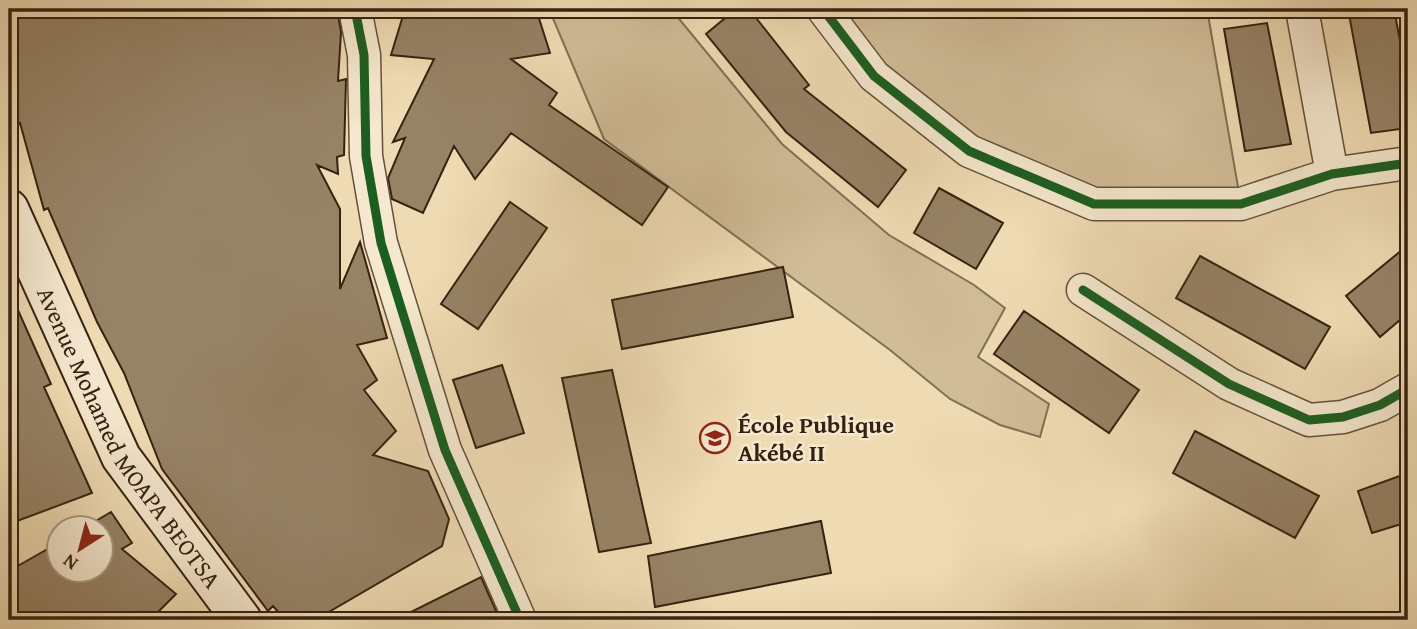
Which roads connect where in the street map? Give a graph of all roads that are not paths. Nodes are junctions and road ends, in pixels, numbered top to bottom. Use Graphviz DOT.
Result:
graph roads {
  1 [pos="355,9"];
  2 [pos="823,9"];
  3 [pos="1302,9"];
  4 [pos="1408,163"];
  5 [pos="1332,174"];
  6 [pos="9,208"];
  7 [pos="1083,290"];
  8 [pos="1408,389"];
  9 [pos="242,620"];
  10 [pos="520,620"];
  1 -- 10 [label="street"];
  2 -- 5 [label="street"];
  3 -- 5 [label="street"];
  4 -- 5 [label="street"];
  6 -- 9 [label="main road, Avenue Mohamed MOAPA BEOTSA"];
  7 -- 8 [label="street"];
}
